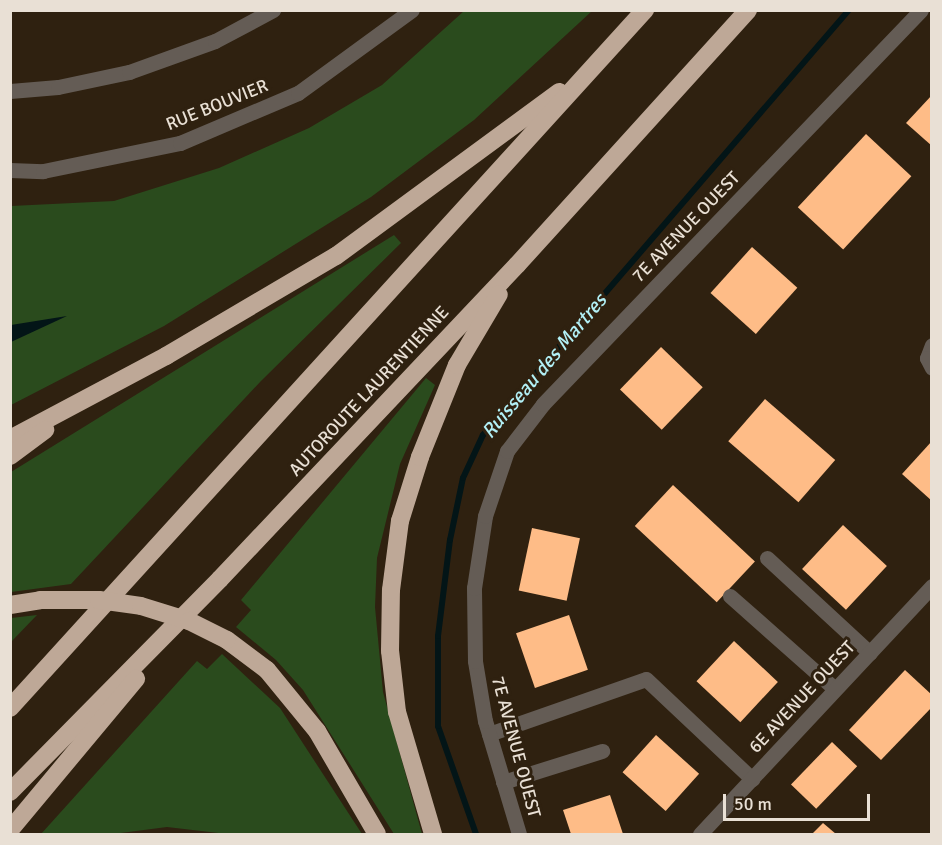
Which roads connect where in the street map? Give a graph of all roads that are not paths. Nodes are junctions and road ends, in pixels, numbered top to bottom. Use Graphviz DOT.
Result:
graph roads {
  1 [pos="273,10"];
  2 [pos="412,10"];
  3 [pos="645,10"];
  4 [pos="748,10"];
  5 [pos="921,10"];
  6 [pos="594,66"];
  7 [pos="10,91"];
  8 [pos="10,170"];
  9 [pos="517,265"];
  10 [pos="932,345"];
  11 [pos="932,368"];
  12 [pos="94,393"];
  13 [pos="10,439"];
  14 [pos="10,456"];
  15 [pos="767,558"];
  16 [pos="220,579"];
  17 [pos="932,586"];
  18 [pos="730,596"];
  19 [pos="10,605"];
  20 [pos="870,653"];
  21 [pos="835,689"];
  22 [pos="10,708"];
  23 [pos="489,734"];
  24 [pos="602,751"];
  25 [pos="752,779"];
  26 [pos="503,782"];
  27 [pos="10,792"];
  28 [pos="10,830"];
  29 [pos="377,834"];
  30 [pos="433,834"];
  31 [pos="519,834"];
  32 [pos="700,834"];
  1 -- 7 [label="street"];
  2 -- 8 [label="street, RUE BOUVIER"];
  3 -- 6 [label="highway"];
  4 -- 9 [label="highway, AUTOROUTE LAURENTIENNE"];
  5 -- 23 [label="street, 7E AVENUE OUEST"];
  6 -- 12 [label="highway"];
  6 -- 22 [label="highway"];
  9 -- 16 [label="highway, AUTOROUTE LAURENTIENNE"];
  9 -- 30 [label="highway"];
  10 -- 11 [label="street"];
  12 -- 13 [label="highway"];
  12 -- 14 [label="highway"];
  15 -- 20 [label="street"];
  16 -- 27 [label="highway, AUTOROUTE LAURENTIENNE"];
  16 -- 28 [label="highway"];
  17 -- 20 [label="street, 6E AVENUE OUEST"];
  18 -- 21 [label="street"];
  19 -- 29 [label="highway, bridge"];
  20 -- 21 [label="street, 6E AVENUE OUEST"];
  21 -- 25 [label="street, 6E AVENUE OUEST"];
  23 -- 25 [label="street"];
  23 -- 26 [label="street, 7E AVENUE OUEST"];
  24 -- 26 [label="street"];
  25 -- 32 [label="street, 6E AVENUE OUEST"];
  26 -- 31 [label="street, 7E AVENUE OUEST"];
}
